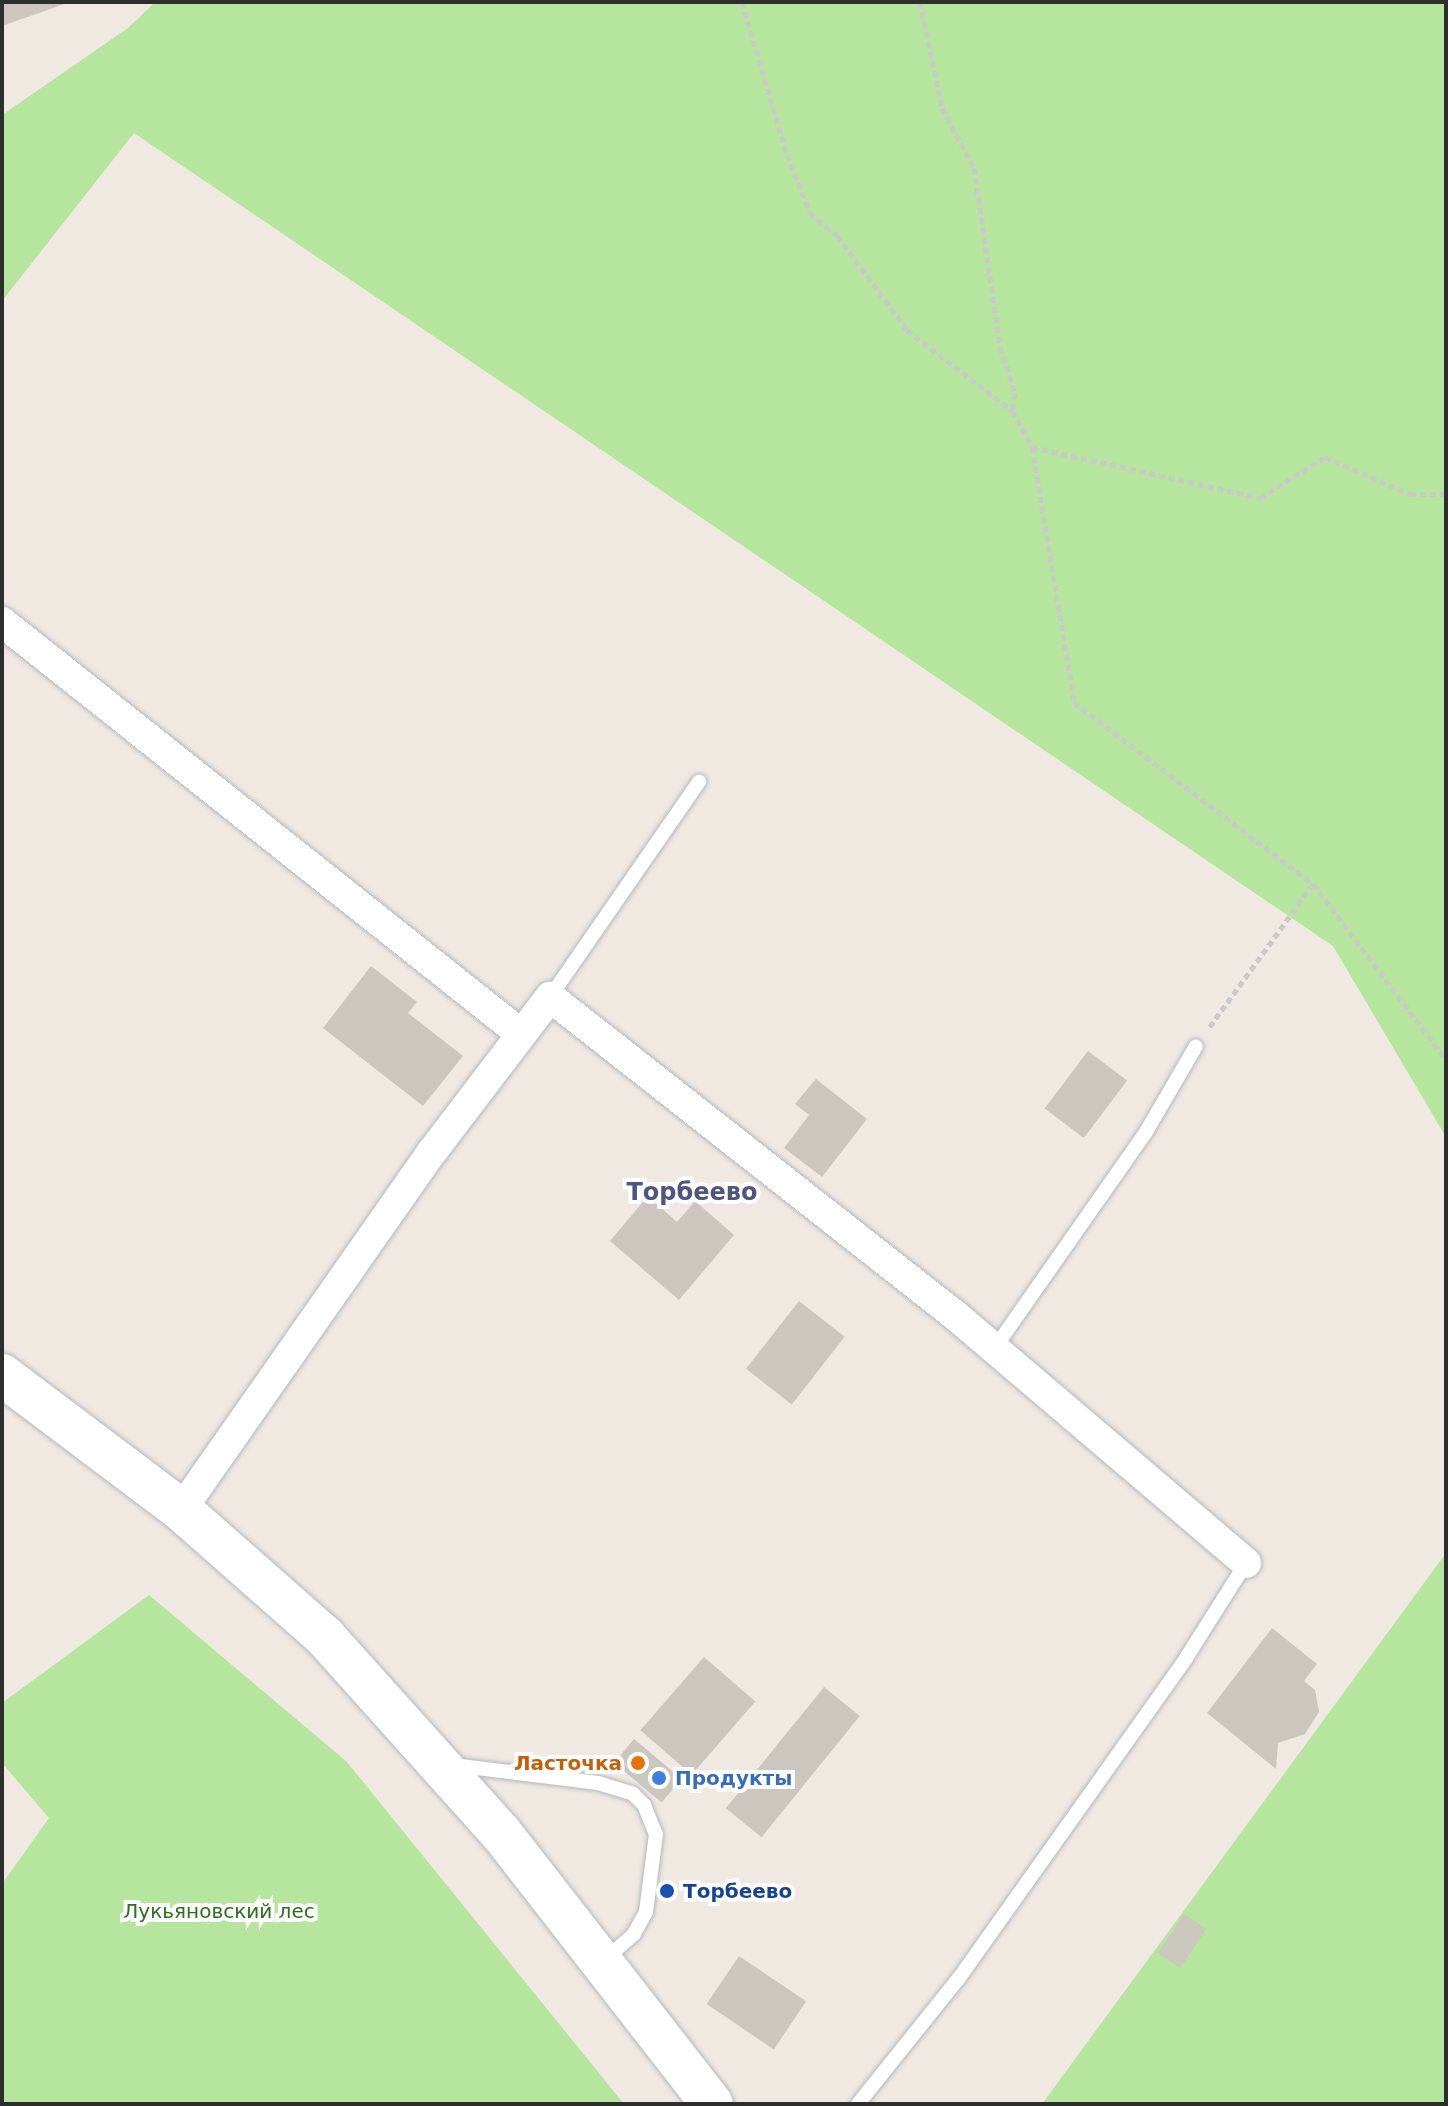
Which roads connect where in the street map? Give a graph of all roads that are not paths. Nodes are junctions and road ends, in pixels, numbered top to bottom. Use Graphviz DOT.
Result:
graph roads {
  1 [pos="2,622"];
  2 [pos="699,782"];
  3 [pos="550,997"];
  4 [pos="521,1034"];
  5 [pos="1196,1046"];
  6 [pos="994,1349"];
  7 [pos="2,1375"];
  8 [pos="181,1510"];
  9 [pos="1246,1563"];
  10 [pos="442,1764"];
  11 [pos="600,1963"];
  12 [pos="712,2104"];
  13 [pos="858,2104"];
  1 -- 4 [label="street"];
  2 -- 3 [label="lane"];
  3 -- 4 [label="street"];
  3 -- 6 [label="street"];
  4 -- 8 [label="street"];
  5 -- 6 [label="lane"];
  6 -- 9 [label="street"];
  7 -- 8 [label="main road"];
  8 -- 10 [label="main road"];
  9 -- 13 [label="lane"];
  10 -- 11 [label="main road"];
  10 -- 11 [label="lane"];
  11 -- 12 [label="main road"];
}
